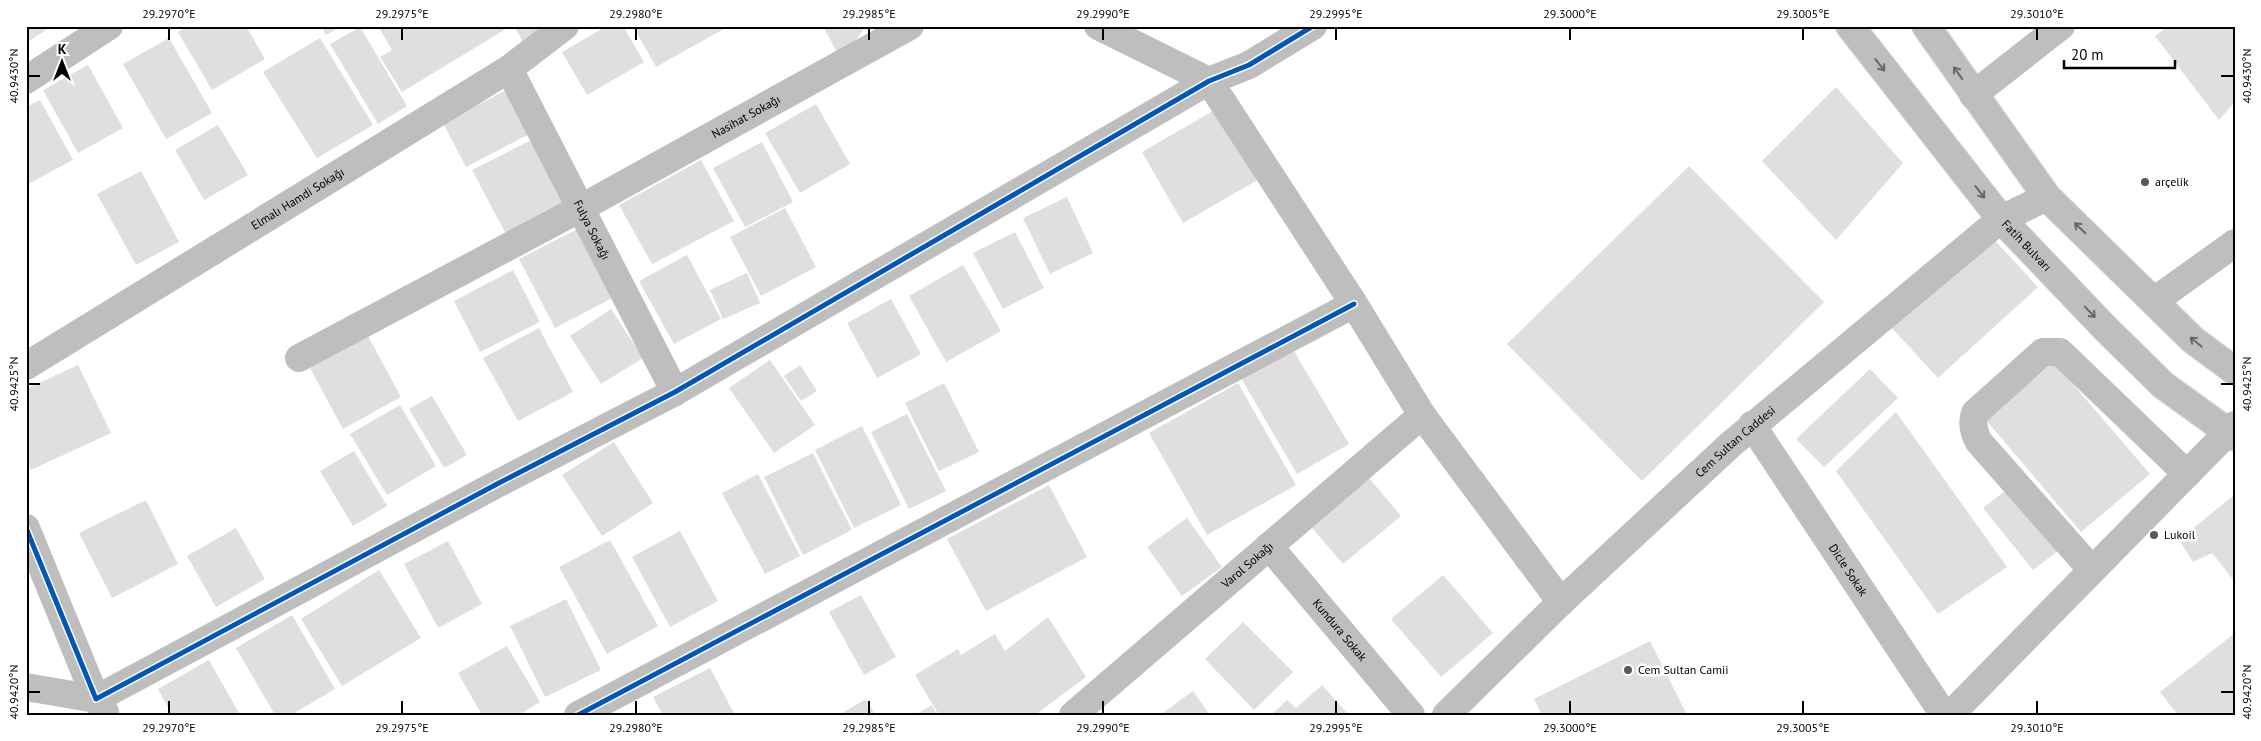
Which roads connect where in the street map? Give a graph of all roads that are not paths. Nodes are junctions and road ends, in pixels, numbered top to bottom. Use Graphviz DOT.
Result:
graph roads {
  1 [pos="109,26"];
  2 [pos="565,26"];
  3 [pos="910,26"];
  4 [pos="1098,26"];
  5 [pos="1313,26"];
  6 [pos="1850,26"];
  7 [pos="1926,26"];
  8 [pos="2061,26"];
  9 [pos="509,69"];
  10 [pos="26,80"];
  11 [pos="1209,81"];
  12 [pos="1974,95"];
  13 [pos="2047,197"];
  14 [pos="581,208"];
  15 [pos="2001,219"];
  16 [pos="2235,243"];
  17 [pos="2154,301"];
  18 [pos="1354,304"];
  19 [pos="300,358"];
  20 [pos="26,366"];
  21 [pos="2235,371"];
  22 [pos="675,392"];
  23 [pos="1422,415"];
  24 [pos="1752,425"];
  25 [pos="2232,432"];
  26 [pos="2187,474"];
  27 [pos="26,528"];
  28 [pos="1269,546"];
  29 [pos="2092,570"];
  30 [pos="1561,602"];
  31 [pos="26,686"];
  32 [pos="97,710"];
  33 [pos="578,715"];
  34 [pos="1073,715"];
  35 [pos="1411,715"];
  36 [pos="1446,715"];
  37 [pos="1944,715"];
  38 [pos="1950,715"];
  1 -- 10 [label="street"];
  2 -- 9 [label="street, Elmalı Hamdi Sokağı"];
  3 -- 14 [label="street, Nasihat Sokağı"];
  4 -- 11 [label="street"];
  5 -- 11 [label="street"];
  6 -- 15 [label="street, Fatih Bulvarı, one-way"];
  12 -- 7 [label="street, one-way"];
  8 -- 12 [label="street"];
  9 -- 14 [label="street, Fulya Sokağı"];
  9 -- 20 [label="street, Elmalı Hamdi Sokağı"];
  11 -- 18 [label="street"];
  11 -- 22 [label="street"];
  12 -- 13 [label="street"];
  13 -- 15 [label="street, Cem Sultan Caddesi"];
  17 -- 13 [label="street, one-way"];
  14 -- 19 [label="street, Nasihat Sokağı"];
  14 -- 22 [label="street, Fulya Sokağı"];
  15 -- 24 [label="street, Cem Sultan Caddesi"];
  15 -- 25 [label="street, Fatih Bulvarı, one-way"];
  16 -- 17 [label="street"];
  21 -- 17 [label="street, one-way"];
  18 -- 23 [label="street"];
  18 -- 33 [label="street"];
  22 -- 32 [label="street"];
  23 -- 28 [label="street, Varol Sokağı"];
  23 -- 30 [label="street"];
  24 -- 30 [label="street, Cem Sultan Caddesi"];
  24 -- 37 [label="street, Dicle Sokak"];
  25 -- 26 [label="street"];
  26 -- 29 [label="street"];
  26 -- 29 [label="street"];
  27 -- 32 [label="street"];
  28 -- 34 [label="street, Varol Sokağı"];
  28 -- 35 [label="street, Kundura Sokak"];
  29 -- 38 [label="street"];
  30 -- 36 [label="street, Cem Sultan Caddesi"];
  31 -- 32 [label="street"];
}
